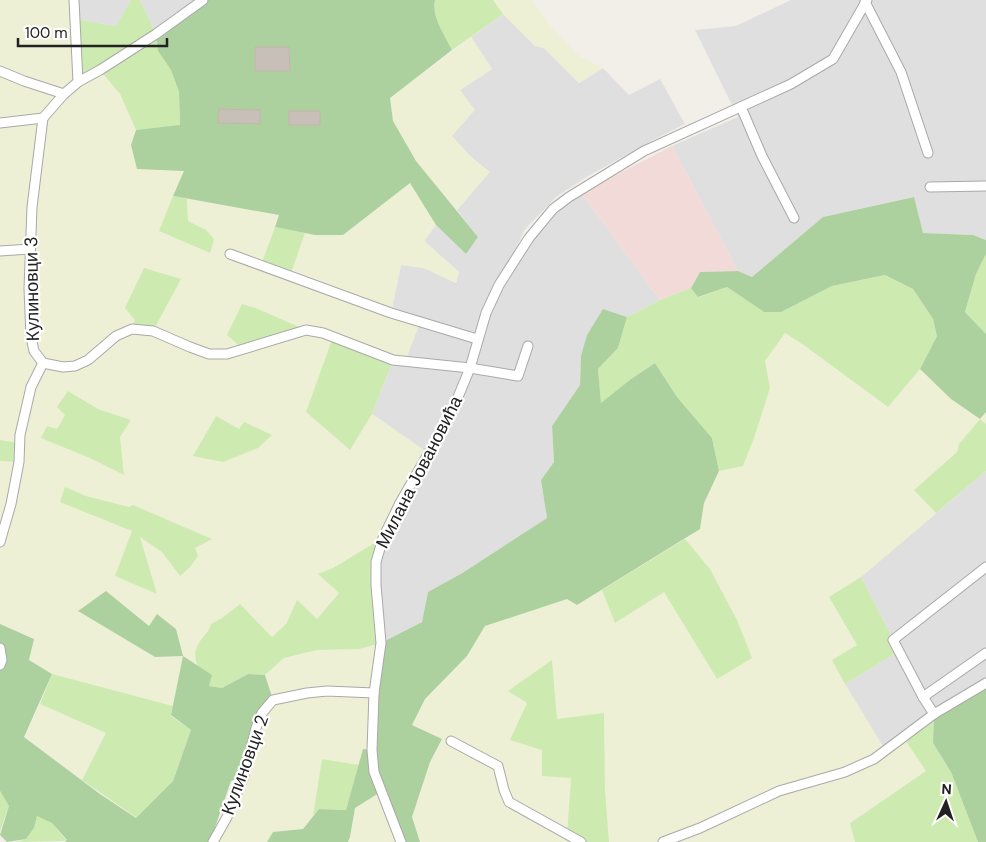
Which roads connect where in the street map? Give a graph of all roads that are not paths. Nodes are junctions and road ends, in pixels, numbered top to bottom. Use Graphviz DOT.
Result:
graph roads {
  1 [pos="74,0"];
  2 [pos="203,0"];
  3 [pos="866,1"];
  4 [pos="0,71"];
  5 [pos="78,82"];
  6 [pos="64,94"];
  7 [pos="741,107"];
  8 [pos="43,118"];
  9 [pos="0,123"];
  10 [pos="928,153"];
  11 [pos="986,186"];
  12 [pos="930,187"];
  13 [pos="794,218"];
  14 [pos="30,249"];
  15 [pos="0,251"];
  16 [pos="230,254"];
  17 [pos="477,339"];
  18 [pos="528,346"];
  19 [pos="42,363"];
  20 [pos="470,368"];
  21 [pos="0,542"];
  22 [pos="986,567"];
  23 [pos="0,648"];
  24 [pos="986,653"];
  25 [pos="0,665"];
  26 [pos="986,683"];
  27 [pos="374,693"];
  28 [pos="923,698"];
  29 [pos="934,714"];
  30 [pos="451,741"];
  31 [pos="213,842"];
  32 [pos="401,842"];
  33 [pos="581,842"];
  34 [pos="663,842"];
  1 -- 5 [label="street"];
  2 -- 5 [label="street"];
  3 -- 7 [label="street, Милана Јовановића"];
  3 -- 10 [label="street, Милана Јовановића"];
  4 -- 6 [label="street"];
  5 -- 6 [label="street"];
  6 -- 8 [label="street"];
  7 -- 13 [label="street"];
  7 -- 17 [label="street, Милана Јовановића"];
  8 -- 9 [label="street"];
  8 -- 14 [label="street, Кулиновци 3"];
  11 -- 12 [label="street"];
  14 -- 15 [label="street"];
  14 -- 19 [label="street, Кулиновци 3"];
  16 -- 17 [label="street"];
  17 -- 20 [label="street, Милана Јовановића"];
  18 -- 20 [label="street"];
  19 -- 20 [label="street, Милана Јовановића"];
  19 -- 21 [label="street, Кулиновци 3"];
  20 -- 27 [label="street, Милана Јовановића"];
  22 -- 28 [label="street"];
  23 -- 25 [label="street"];
  24 -- 28 [label="street"];
  26 -- 29 [label="street"];
  27 -- 31 [label="street, Кулиновци 2"];
  27 -- 32 [label="street, Милана Јовановића"];
  28 -- 29 [label="street"];
  29 -- 34 [label="street"];
  30 -- 33 [label="street"];
}
